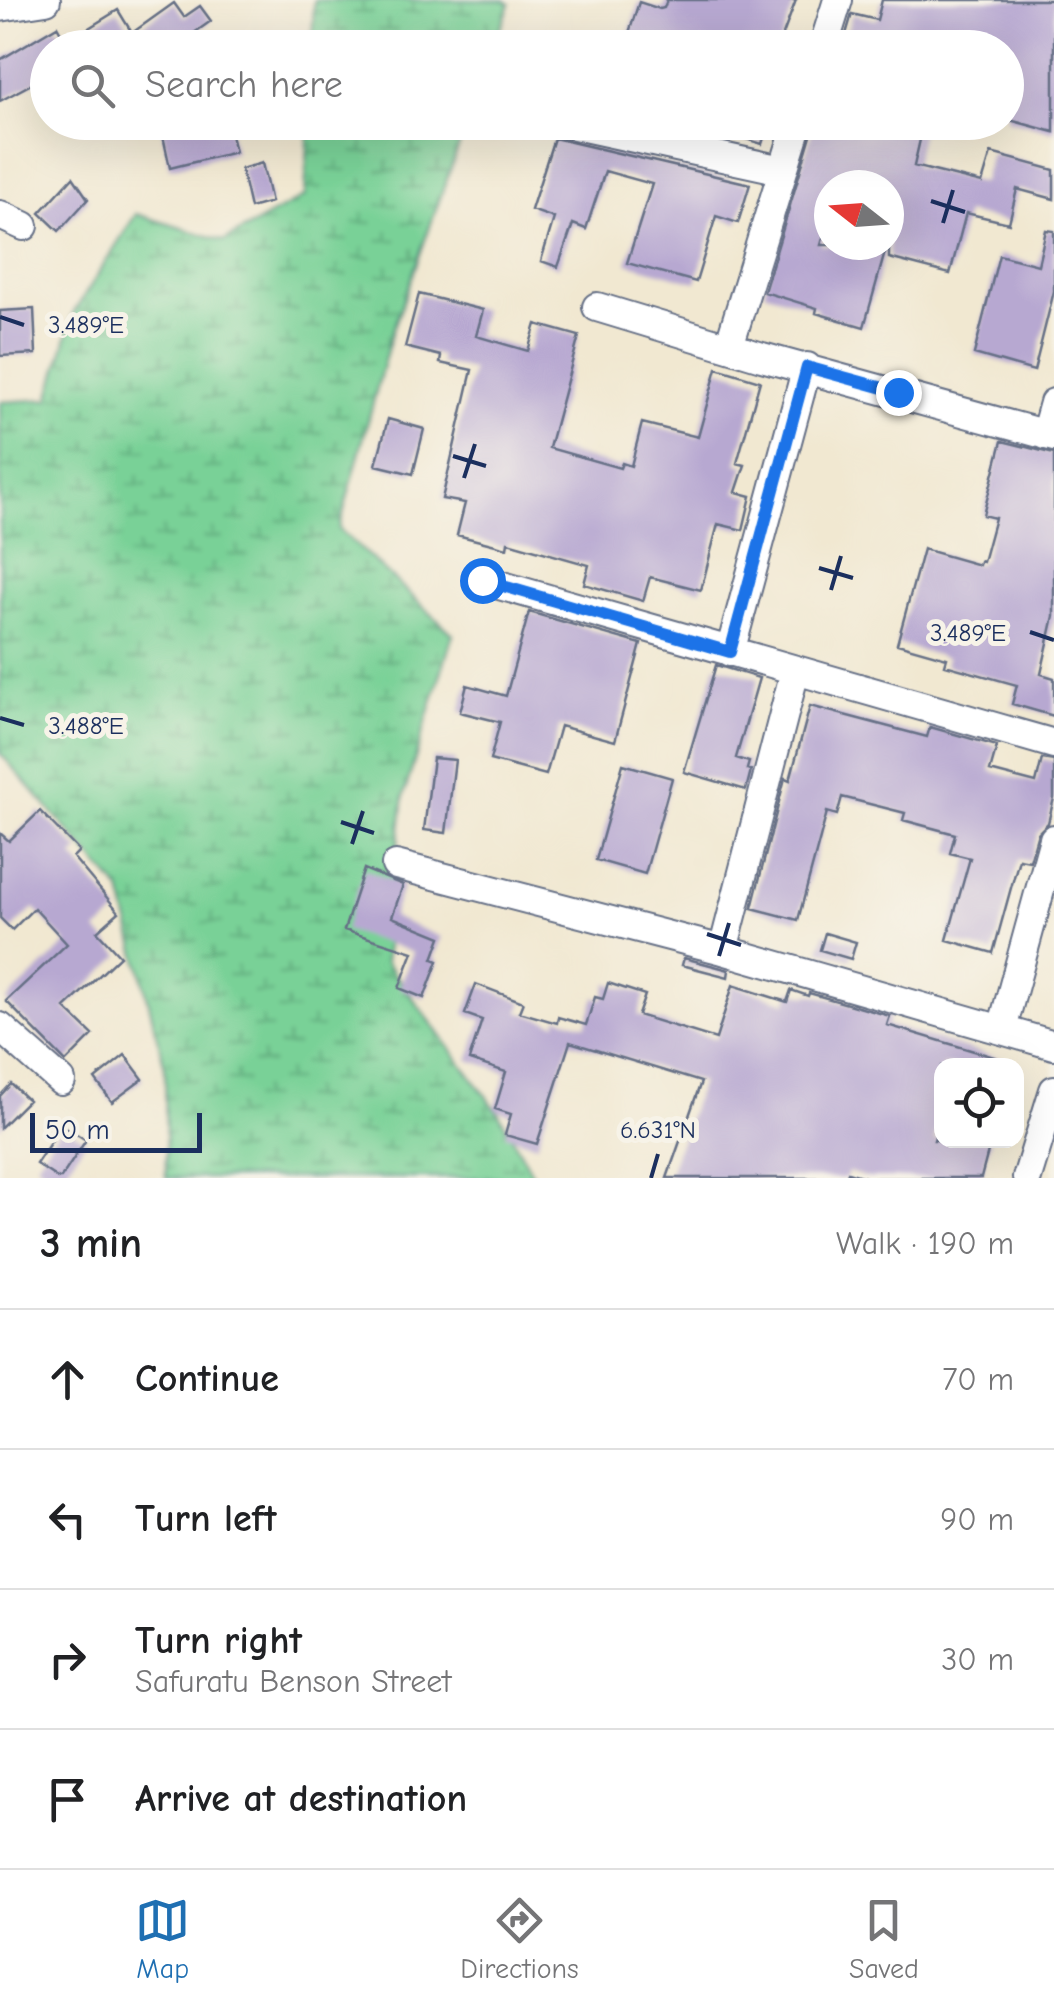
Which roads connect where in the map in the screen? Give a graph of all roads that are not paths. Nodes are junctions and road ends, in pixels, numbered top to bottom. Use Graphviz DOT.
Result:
graph roads {
  1 [pos="46,0"];
  2 [pos="838,0"];
  3 [pos="0,6"];
  4 [pos="828,30"];
  5 [pos="644,140"];
  6 [pos="792,140"];
  7 [pos="782,170"];
  8 [pos="597,307"];
  9 [pos="728,346"];
  10 [pos="807,367"];
  11 [pos="1054,403"];
  12 [pos="1050,436"];
  13 [pos="482,580"];
  14 [pos="730,652"];
  15 [pos="795,671"];
  16 [pos="1054,744"];
  17 [pos="1054,839"];
  18 [pos="396,865"];
  19 [pos="723,950"];
  20 [pos="0,1026"];
  21 [pos="1002,1030"];
  22 [pos="1054,1045"];
  23 [pos="61,1082"];
  24 [pos="1054,1090"];
  25 [pos="1027,1178"];
  1 -- 3 [label="street"];
  2 -- 4 [label="street"];
  5 -- 7 [label="street"];
  6 -- 7 [label="street"];
  7 -- 9 [label="street"];
  8 -- 9 [label="street"];
  9 -- 10 [label="street"];
  10 -- 12 [label="street"];
  10 -- 14 [label="street"];
  11 -- 12 [label="street"];
  13 -- 14 [label="street"];
  14 -- 15 [label="street"];
  15 -- 16 [label="street"];
  15 -- 19 [label="street"];
  17 -- 21 [label="street"];
  18 -- 19 [label="street"];
  19 -- 21 [label="street"];
  20 -- 23 [label="street"];
  21 -- 22 [label="street"];
  24 -- 25 [label="street"];
}
